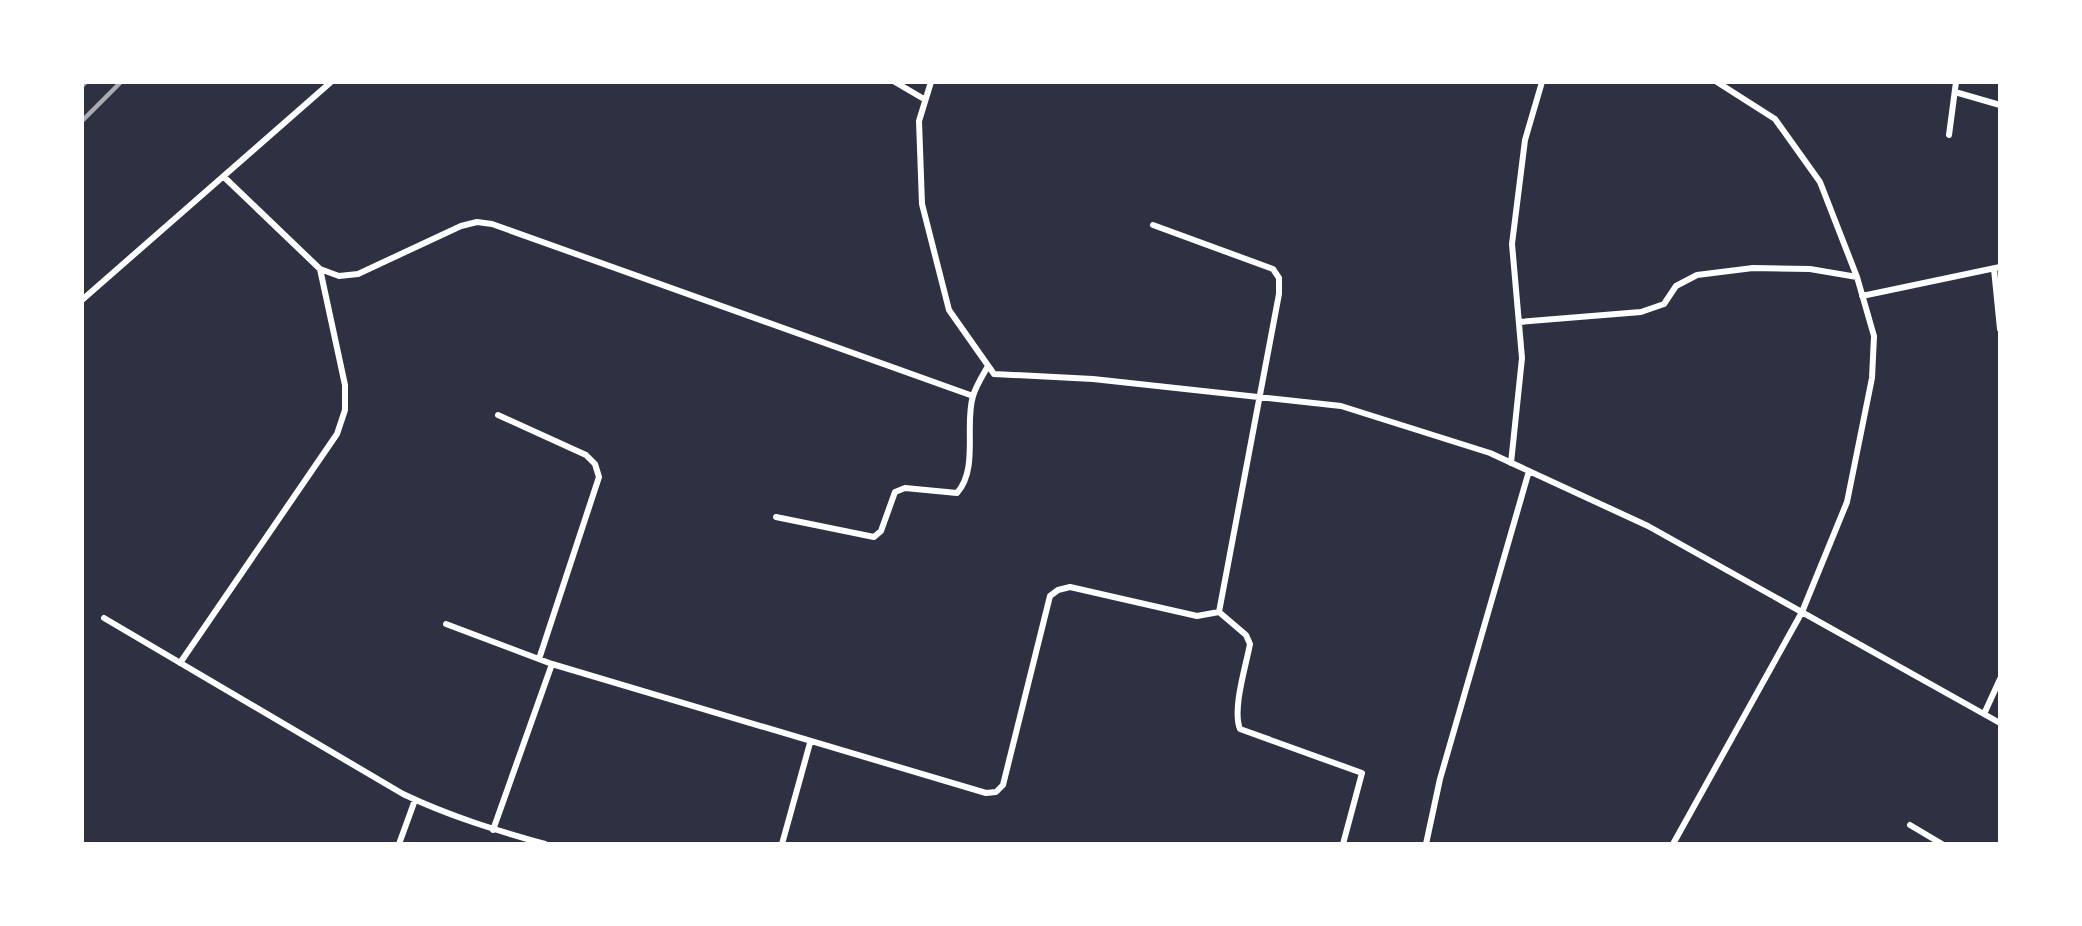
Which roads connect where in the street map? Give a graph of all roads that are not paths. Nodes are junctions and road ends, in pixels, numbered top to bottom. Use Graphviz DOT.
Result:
graph roads {
  1 [pos="331,82"];
  2 [pos="895,82"];
  3 [pos="931,82"];
  4 [pos="1542,82"];
  5 [pos="1717,82"];
  6 [pos="1956,82"];
  7 [pos="1955,92"];
  8 [pos="924,99"];
  9 [pos="2000,105"];
  10 [pos="1949,135"];
  11 [pos="224,177"];
  12 [pos="1153,225"];
  13 [pos="1997,268"];
  14 [pos="320,269"];
  15 [pos="1857,277"];
  16 [pos="1862,296"];
  17 [pos="82,300"];
  18 [pos="1519,322"];
  19 [pos="2000,329"];
  20 [pos="988,366"];
  21 [pos="973,396"];
  22 [pos="1260,397"];
  23 [pos="498,415"];
  24 [pos="1511,463"];
  25 [pos="1529,471"];
  26 [pos="776,518"];
  27 [pos="1219,612"];
  28 [pos="1802,612"];
  29 [pos="104,618"];
  30 [pos="446,624"];
  31 [pos="539,659"];
  32 [pos="180,663"];
  33 [pos="552,664"];
  34 [pos="2000,680"];
  35 [pos="1984,714"];
  36 [pos="2000,723"];
  37 [pos="810,743"];
  38 [pos="415,800"];
  39 [pos="1910,825"];
  40 [pos="493,830"];
  41 [pos="399,843"];
  42 [pos="545,843"];
  43 [pos="782,843"];
  44 [pos="1343,843"];
  45 [pos="1426,843"];
  46 [pos="1673,843"];
  47 [pos="1942,843"];
  1 -- 11 [label="street"];
  2 -- 8 [label="street"];
  3 -- 8 [label="street"];
  4 -- 18 [label="street"];
  5 -- 15 [label="street"];
  6 -- 7 [label="street"];
  7 -- 9 [label="street"];
  7 -- 10 [label="street"];
  8 -- 20 [label="street"];
  11 -- 14 [label="street"];
  11 -- 17 [label="street"];
  12 -- 22 [label="street"];
  13 -- 16 [label="street"];
  13 -- 19 [label="street"];
  14 -- 21 [label="street"];
  14 -- 32 [label="street"];
  15 -- 16 [label="street"];
  15 -- 18 [label="street"];
  16 -- 28 [label="street"];
  18 -- 24 [label="street"];
  20 -- 21 [label="street"];
  20 -- 22 [label="street"];
  21 -- 26 [label="street"];
  22 -- 24 [label="street"];
  22 -- 27 [label="street"];
  23 -- 31 [label="street"];
  24 -- 25 [label="street"];
  25 -- 28 [label="street"];
  25 -- 45 [label="street"];
  27 -- 37 [label="street"];
  27 -- 44 [label="street"];
  28 -- 35 [label="street"];
  28 -- 46 [label="street"];
  29 -- 32 [label="street"];
  30 -- 31 [label="street"];
  31 -- 33 [label="street"];
  32 -- 38 [label="street"];
  33 -- 37 [label="street"];
  33 -- 40 [label="street"];
  34 -- 35 [label="street"];
  35 -- 36 [label="street"];
  37 -- 43 [label="street"];
  38 -- 40 [label="street"];
  38 -- 41 [label="street"];
  39 -- 47 [label="street"];
  40 -- 42 [label="street"];
}
